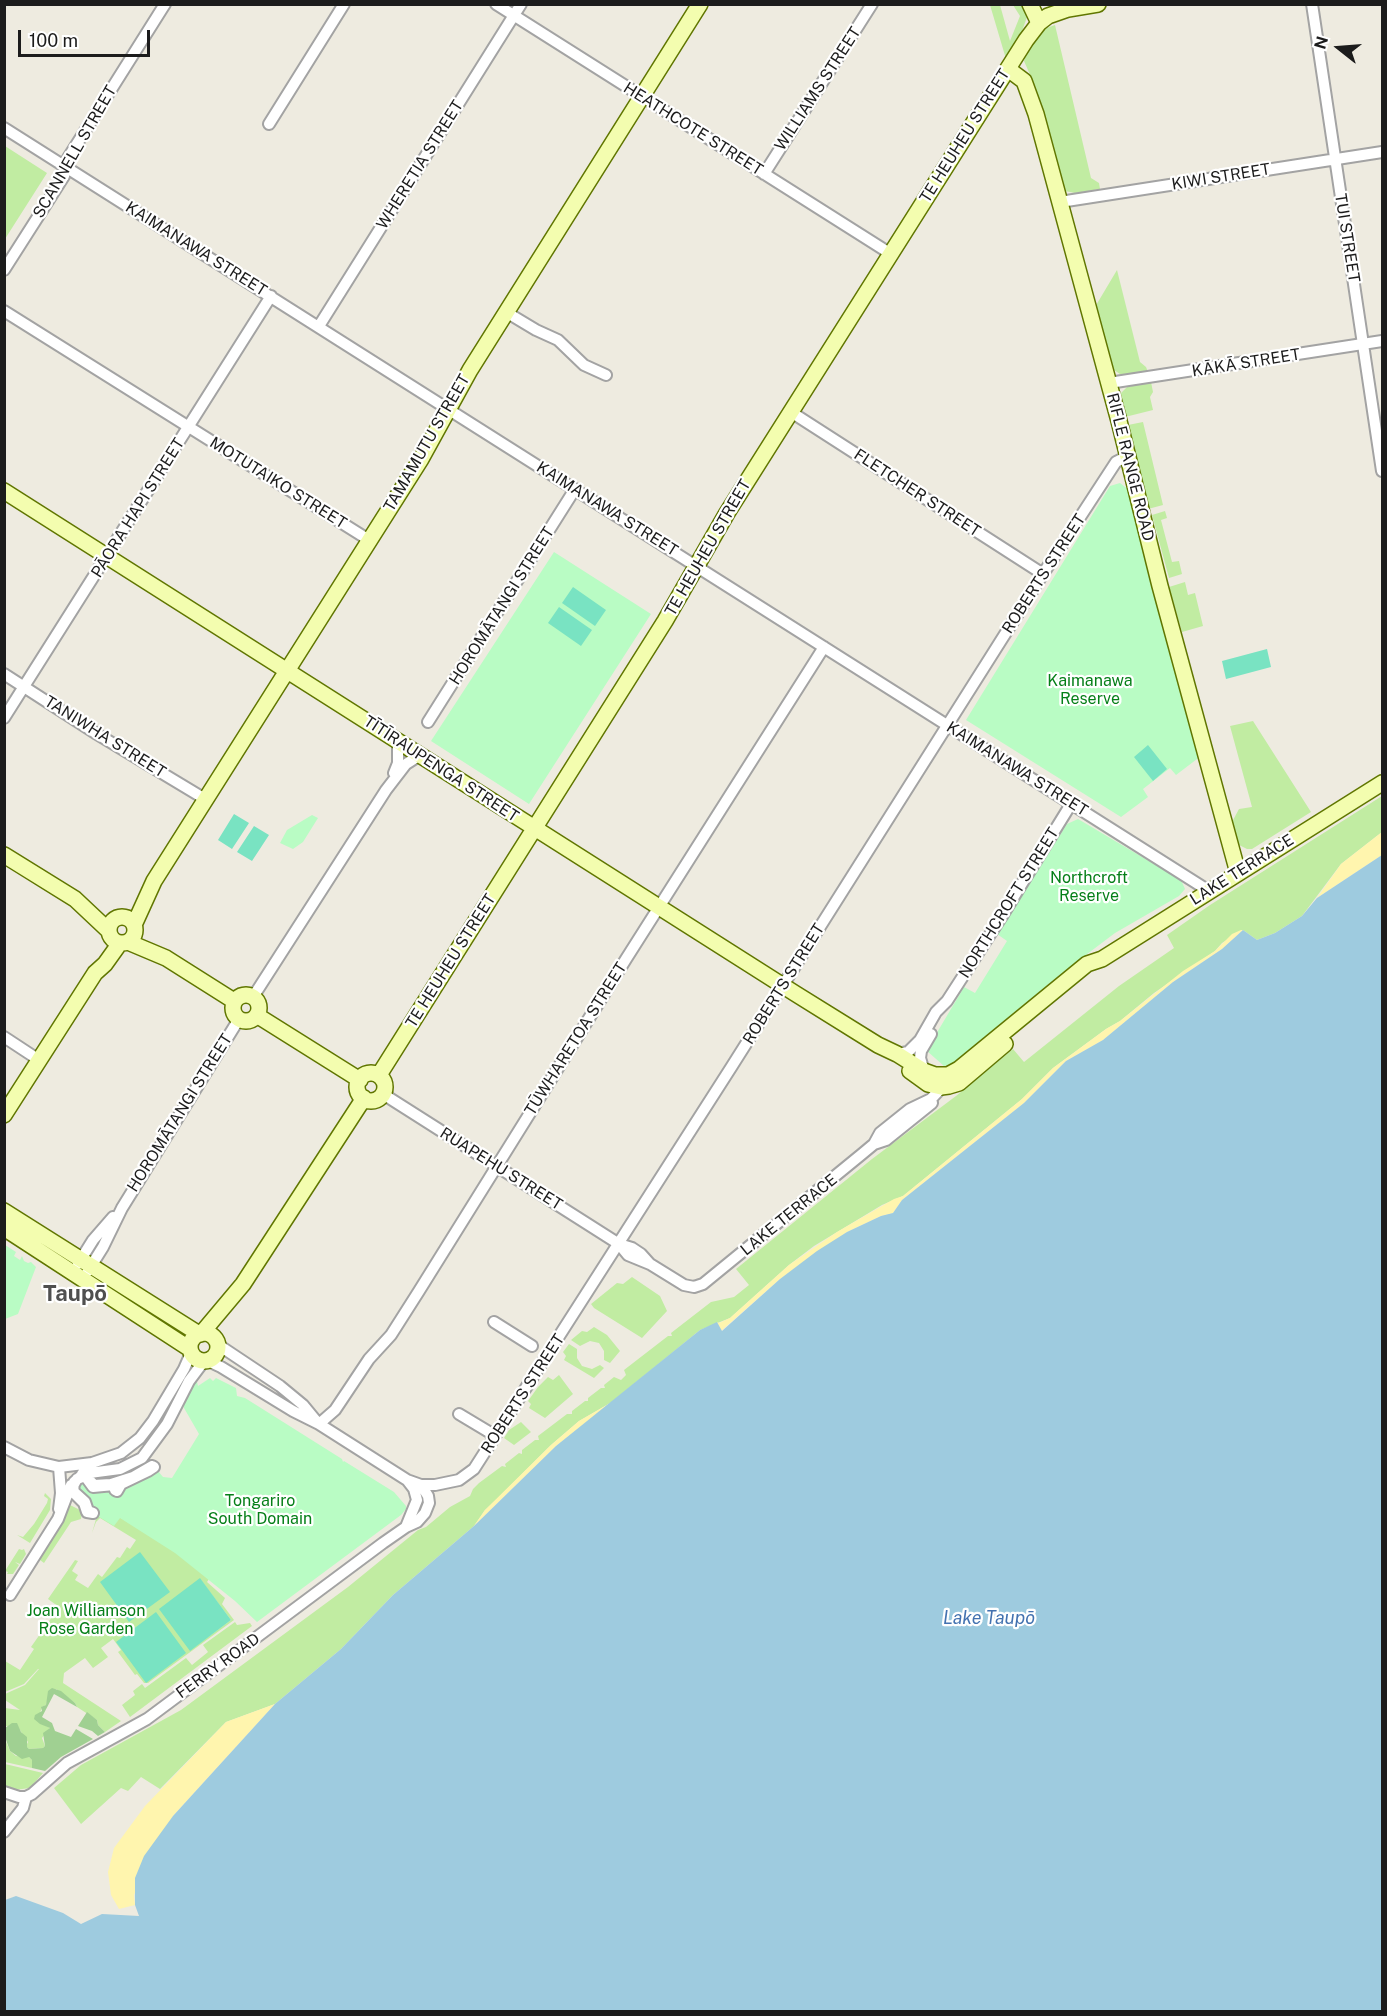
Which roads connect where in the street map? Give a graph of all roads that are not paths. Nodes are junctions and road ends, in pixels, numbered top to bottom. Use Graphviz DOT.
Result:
graph roads {
  1 [pos="165,4"];
  2 [pos="344,4"];
  3 [pos="496,4"];
  4 [pos="520,4"];
  5 [pos="700,4"];
  6 [pos="872,4"];
  7 [pos="1030,4"];
  8 [pos="1098,4"];
  9 [pos="1312,4"];
  10 [pos="514,16"];
  11 [pos="1039,23"];
  12 [pos="1008,69"];
  13 [pos="641,97"];
  14 [pos="268,124"];
  15 [pos="4,128"];
  16 [pos="1383,152"];
  17 [pos="1335,159"];
  18 [pos="66,167"];
  19 [pos="764,174"];
  20 [pos="1060,202"];
  21 [pos="891,254"];
  22 [pos="4,270"];
  23 [pos="271,296"];
  24 [pos="4,311"];
  25 [pos="506,312"];
  26 [pos="318,326"];
  27 [pos="1383,341"];
  28 [pos="1363,344"];
  29 [pos="606,375"];
  30 [pos="1109,383"];
  31 [pos="448,409"];
  32 [pos="791,412"];
  33 [pos="189,427"];
  34 [pos="1128,456"];
  35 [pos="1383,471"];
  36 [pos="575,489"];
  37 [pos="4,491"];
  38 [pos="369,540"];
  39 [pos="108,556"];
  40 [pos="696,565"];
  41 [pos="1043,574"];
  42 [pos="824,647"];
  43 [pos="287,670"];
  44 [pos="4,674"];
  45 [pos="25,686"];
  46 [pos="4,718"];
  47 [pos="428,722"];
  48 [pos="948,726"];
  49 [pos="398,742"];
  50 [pos="420,755"];
  51 [pos="1383,783"];
  52 [pos="386,790"];
  53 [pos="206,799"];
  54 [pos="1071,804"];
  55 [pos="535,830"];
  56 [pos="4,855"];
  57 [pos="1238,873"];
  58 [pos="1209,891"];
  59 [pos="659,908"];
  60 [pos="122,930"];
  61 [pos="1102,959"];
  62 [pos="783,986"];
  63 [pos="253,997"];
  64 [pos="234,1001"];
  65 [pos="947,1001"];
  66 [pos="258,1016"];
  67 [pos="239,1019"];
  68 [pos="1010,1026"];
  69 [pos="4,1037"];
  70 [pos="878,1045"];
  71 [pos="897,1054"];
  72 [pos="39,1060"];
  73 [pos="920,1074"];
  74 [pos="379,1076"];
  75 [pos="360,1080"];
  76 [pos="959,1083"];
  77 [pos="941,1087"];
  78 [pos="383,1094"];
  79 [pos="364,1098"];
  80 [pos="918,1104"];
  81 [pos="4,1115"];
  82 [pos="874,1144"];
  83 [pos="496,1167"];
  84 [pos="4,1211"];
  85 [pos="4,1228"];
  86 [pos="619,1244"];
  87 [pos="82,1269"];
  88 [pos="243,1284"];
  89 [pos="703,1284"];
  90 [pos="494,1322"];
  91 [pos="200,1334"];
  92 [pos="217,1343"];
  93 [pos="532,1346"];
  94 [pos="198,1356"];
  95 [pos="459,1414"];
  96 [pos="319,1424"];
  97 [pos="494,1435"];
  98 [pos="4,1447"];
  99 [pos="59,1467"];
  100 [pos="73,1470"];
  101 [pos="407,1480"];
  102 [pos="421,1485"];
  103 [pos="93,1513"];
  104 [pos="406,1527"];
  105 [pos="50,1531"];
  106 [pos="10,1595"];
  107 [pos="4,1792"];
  108 [pos="26,1797"];
  109 [pos="4,1832"];
  1 -- 18 [label="street, SCANNELL STREET"];
  2 -- 14 [label="street"];
  3 -- 10 [label="street, HEATHCOTE STREET"];
  4 -- 10 [label="street, WHERETIA STREET"];
  5 -- 13 [label="street, TAMAMUTU STREET"];
  6 -- 19 [label="street, WILLIAMS STREET"];
  7 -- 11 [label="street"];
  8 -- 11 [label="street"];
  9 -- 17 [label="street, TUI STREET"];
  10 -- 13 [label="street, HEATHCOTE STREET"];
  10 -- 26 [label="street, WHERETIA STREET"];
  11 -- 12 [label="street, TE HEUHEU STREET"];
  12 -- 20 [label="street, RIFLE RANGE ROAD"];
  12 -- 21 [label="street, TE HEUHEU STREET"];
  13 -- 19 [label="street, HEATHCOTE STREET"];
  13 -- 25 [label="street, TAMAMUTU STREET"];
  15 -- 18 [label="street, KAIMANAWA STREET"];
  16 -- 17 [label="street, KIWI STREET"];
  17 -- 20 [label="street, KIWI STREET"];
  17 -- 28 [label="street, TUI STREET"];
  18 -- 22 [label="street, SCANNELL STREET"];
  18 -- 23 [label="street, KAIMANAWA STREET"];
  19 -- 21 [label="street, HEATHCOTE STREET"];
  20 -- 30 [label="street, RIFLE RANGE ROAD"];
  21 -- 32 [label="street, TE HEUHEU STREET"];
  23 -- 26 [label="street, KAIMANAWA STREET"];
  23 -- 33 [label="street, PĀORA HAPI STREET"];
  24 -- 33 [label="street, MOTUTAIKO STREET"];
  25 -- 29 [label="street"];
  25 -- 31 [label="street, TAMAMUTU STREET"];
  26 -- 31 [label="street, KAIMANAWA STREET"];
  27 -- 28 [label="street, KĀKĀ STREET"];
  28 -- 30 [label="street, KĀKĀ STREET"];
  28 -- 35 [label="street, TUI STREET"];
  30 -- 34 [label="street, RIFLE RANGE ROAD"];
  31 -- 36 [label="street, KAIMANAWA STREET"];
  31 -- 38 [label="street, TAMAMUTU STREET"];
  32 -- 40 [label="street, TE HEUHEU STREET"];
  32 -- 41 [label="street, FLETCHER STREET"];
  33 -- 38 [label="street, MOTUTAIKO STREET"];
  33 -- 39 [label="street, PĀORA HAPI STREET"];
  34 -- 41 [label="street, ROBERTS STREET"];
  34 -- 57 [label="street, RIFLE RANGE ROAD"];
  36 -- 40 [label="street, KAIMANAWA STREET"];
  36 -- 47 [label="street, HOROMĀTANGI STREET"];
  37 -- 39 [label="street, TĪTĪRAUPENGA STREET"];
  38 -- 43 [label="street, TAMAMUTU STREET"];
  39 -- 43 [label="street, TĪTĪRAUPENGA STREET"];
  39 -- 45 [label="street, PĀORA HAPI STREET"];
  40 -- 42 [label="street, KAIMANAWA STREET"];
  40 -- 55 [label="street, TE HEUHEU STREET"];
  41 -- 48 [label="street, ROBERTS STREET"];
  42 -- 48 [label="street, KAIMANAWA STREET"];
  42 -- 59 [label="street, TŪWHARETOA STREET"];
  43 -- 49 [label="street, TĪTĪRAUPENGA STREET"];
  43 -- 53 [label="street, TAMAMUTU STREET"];
  44 -- 45 [label="street, TANIWHA STREET"];
  45 -- 46 [label="street, PĀORA HAPI STREET"];
  45 -- 53 [label="street, TANIWHA STREET"];
  48 -- 54 [label="street, KAIMANAWA STREET"];
  48 -- 62 [label="street, ROBERTS STREET"];
  49 -- 50 [label="street, TĪTĪRAUPENGA STREET"];
  49 -- 52 [label="street"];
  50 -- 52 [label="street"];
  50 -- 55 [label="street, TĪTĪRAUPENGA STREET"];
  51 -- 57 [label="street, LAKE TERRACE"];
  52 -- 63 [label="street"];
  53 -- 60 [label="street, TAMAMUTU STREET"];
  54 -- 58 [label="street, KAIMANAWA STREET"];
  54 -- 65 [label="street, NORTHCROFT STREET"];
  55 -- 59 [label="street, TĪTĪRAUPENGA STREET"];
  55 -- 74 [label="street, TE HEUHEU STREET"];
  56 -- 60 [label="street"];
  57 -- 58 [label="street, LAKE TERRACE"];
  58 -- 61 [label="street, LAKE TERRACE"];
  59 -- 62 [label="street, TĪTĪRAUPENGA STREET"];
  59 -- 83 [label="street, TŪWHARETOA STREET"];
  60 -- 64 [label="street"];
  60 -- 72 [label="street, TAMAMUTU STREET"];
  61 -- 68 [label="street, LAKE TERRACE"];
  61 -- 76 [label="street, LAKE TERRACE"];
  62 -- 70 [label="street, TĪTĪRAUPENGA STREET"];
  62 -- 86 [label="street, ROBERTS STREET"];
  63 -- 64 [label="street"];
  63 -- 66 [label="street"];
  64 -- 67 [label="street"];
  65 -- 71 [label="street, NORTHCROFT STREET"];
  65 -- 73 [label="street, NORTHCROFT STREET"];
  66 -- 67 [label="street"];
  66 -- 75 [label="street"];
  67 -- 87 [label="street, HOROMĀTANGI STREET"];
  68 -- 73 [label="street, LAKE TERRACE"];
  68 -- 77 [label="street, LAKE TERRACE"];
  69 -- 72 [label="street"];
  70 -- 71 [label="street, TĪTĪRAUPENGA STREET"];
  70 -- 73 [label="street, TĪTĪRAUPENGA STREET"];
  71 -- 73 [label="street, TĪTĪRAUPENGA STREET"];
  72 -- 81 [label="street, TAMAMUTU STREET"];
  73 -- 77 [label="street, TĪTĪRAUPENGA STREET"];
  73 -- 80 [label="street"];
  74 -- 75 [label="street"];
  74 -- 78 [label="street"];
  75 -- 79 [label="street"];
  76 -- 77 [label="street, LAKE TERRACE"];
  76 -- 82 [label="street, LAKE TERRACE"];
  77 -- 80 [label="street, LAKE TERRACE"];
  78 -- 79 [label="street"];
  78 -- 83 [label="street, RUAPEHU STREET"];
  79 -- 88 [label="street"];
  80 -- 82 [label="street, LAKE TERRACE"];
  82 -- 89 [label="street, LAKE TERRACE"];
  83 -- 86 [label="street, RUAPEHU STREET"];
  83 -- 96 [label="street, TŪWHARETOA STREET"];
  84 -- 87 [label="street"];
  85 -- 87 [label="street"];
  86 -- 89 [label="street, RUAPEHU STREET"];
  86 -- 102 [label="street, ROBERTS STREET"];
  87 -- 91 [label="street"];
  87 -- 94 [label="street"];
  88 -- 91 [label="street"];
  88 -- 92 [label="street"];
  90 -- 93 [label="street"];
  91 -- 92 [label="street"];
  91 -- 94 [label="street"];
  92 -- 94 [label="street"];
  92 -- 96 [label="street"];
  94 -- 96 [label="street"];
  94 -- 100 [label="street"];
  94 -- 100 [label="street"];
  95 -- 97 [label="street"];
  96 -- 101 [label="street"];
  98 -- 99 [label="street"];
  99 -- 100 [label="street"];
  99 -- 105 [label="street"];
  100 -- 105 [label="street"];
  101 -- 102 [label="street"];
  101 -- 104 [label="street"];
  102 -- 104 [label="street, FERRY ROAD"];
  103 -- 103 [label="street"];
  104 -- 108 [label="street, FERRY ROAD"];
  105 -- 106 [label="street"];
  107 -- 108 [label="street"];
  108 -- 109 [label="street, FERRY ROAD"];
}
